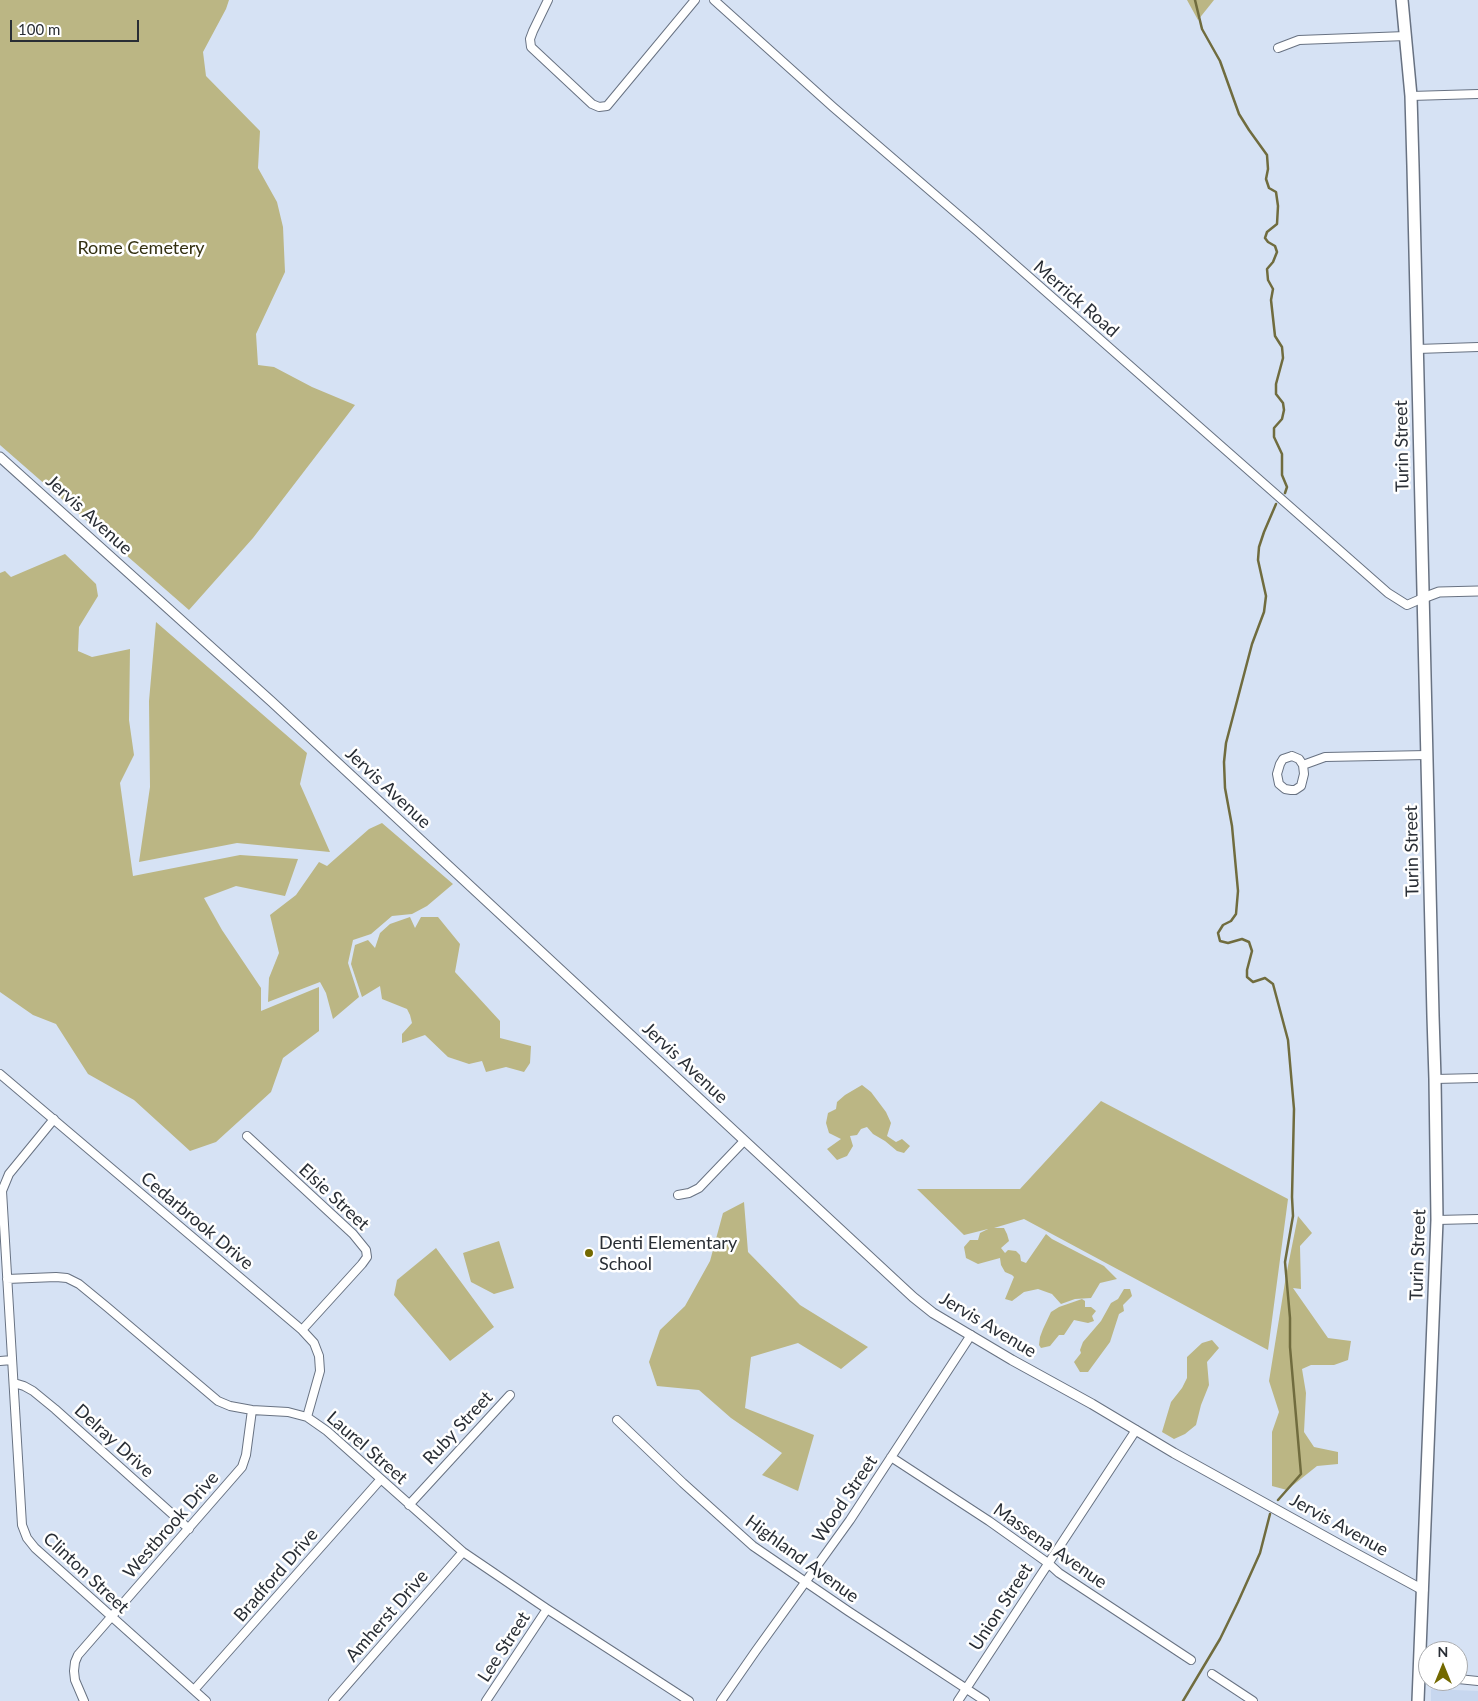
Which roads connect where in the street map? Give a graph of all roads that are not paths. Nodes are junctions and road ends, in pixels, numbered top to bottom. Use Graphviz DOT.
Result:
graph roads {
  1 [pos="548,0"];
  2 [pos="694,0"];
  3 [pos="714,0"];
  4 [pos="1402,0"];
  5 [pos="1406,36"];
  6 [pos="1278,48"];
  7 [pos="1478,94"];
  8 [pos="1411,96"];
  9 [pos="1478,347"];
  10 [pos="1417,349"];
  11 [pos="1,462"];
  12 [pos="1478,591"];
  13 [pos="1423,598"];
  14 [pos="1427,755"];
  15 [pos="1303,765"];
  16 [pos="0,1074"];
  17 [pos="1478,1078"];
  18 [pos="1436,1079"];
  19 [pos="54,1119"];
  20 [pos="247,1136"];
  21 [pos="744,1141"];
  22 [pos="678,1195"];
  23 [pos="1478,1219"];
  24 [pos="1437,1220"];
  25 [pos="7,1279"];
  26 [pos="302,1330"];
  27 [pos="971,1335"];
  28 [pos="12,1360"];
  29 [pos="0,1361"];
  30 [pos="14,1382"];
  31 [pos="510,1395"];
  32 [pos="252,1410"];
  33 [pos="307,1417"];
  34 [pos="617,1420"];
  35 [pos="1136,1430"];
  36 [pos="891,1456"];
  37 [pos="381,1479"];
  38 [pos="409,1504"];
  39 [pos="189,1529"];
  40 [pos="463,1552"];
  41 [pos="1048,1563"];
  42 [pos="805,1581"];
  43 [pos="1423,1590"];
  44 [pos="547,1609"];
  45 [pos="111,1617"];
  46 [pos="1424,1641"];
  47 [pos="1191,1660"];
  48 [pos="1212,1674"];
  49 [pos="966,1688"];
  50 [pos="194,1690"];
  51 [pos="84,1701"];
  52 [pos="206,1701"];
  53 [pos="333,1701"];
  54 [pos="486,1701"];
  55 [pos="689,1701"];
  56 [pos="721,1701"];
  57 [pos="958,1701"];
  58 [pos="986,1701"];
  59 [pos="1253,1701"];
  1 -- 2 [label="street"];
  3 -- 13 [label="street, Merrick Road"];
  4 -- 5 [label="main road, Turin Street"];
  5 -- 6 [label="street"];
  5 -- 8 [label="main road, Turin Street"];
  7 -- 8 [label="street"];
  8 -- 10 [label="main road, Turin Street"];
  9 -- 10 [label="street"];
  10 -- 13 [label="main road, Turin Street"];
  11 -- 21 [label="street, Jervis Avenue"];
  12 -- 13 [label="street"];
  13 -- 14 [label="main road, Turin Street"];
  14 -- 15 [label="street"];
  14 -- 18 [label="main road, Turin Street"];
  15 -- 15 [label="street"];
  16 -- 19 [label="street, Cedarbrook Drive"];
  17 -- 18 [label="street"];
  18 -- 24 [label="main road, Turin Street"];
  19 -- 25 [label="street, Clinton Street"];
  19 -- 26 [label="street, Cedarbrook Drive"];
  20 -- 26 [label="street, Elsie Street"];
  21 -- 22 [label="street"];
  21 -- 27 [label="street, Jervis Avenue"];
  23 -- 24 [label="street"];
  24 -- 43 [label="main road, Turin Street"];
  25 -- 28 [label="street, Clinton Street"];
  25 -- 32 [label="street, Laurel Street"];
  26 -- 33 [label="street, Cedarbrook Drive"];
  27 -- 35 [label="street, Jervis Avenue"];
  27 -- 36 [label="street, Wood Street"];
  28 -- 29 [label="street"];
  28 -- 30 [label="street, Clinton Street"];
  30 -- 39 [label="street, Delray Drive"];
  30 -- 45 [label="street, Clinton Street"];
  31 -- 38 [label="street, Ruby Street"];
  32 -- 33 [label="street, Laurel Street"];
  32 -- 39 [label="street, Westbrook Drive"];
  33 -- 37 [label="street, Laurel Street"];
  34 -- 42 [label="street, Highland Avenue"];
  35 -- 41 [label="street, Union Street"];
  35 -- 43 [label="street, Jervis Avenue"];
  36 -- 41 [label="street, Massena Avenue"];
  36 -- 42 [label="street, Wood Street"];
  37 -- 38 [label="street, Laurel Street"];
  37 -- 50 [label="street, Bradford Drive"];
  38 -- 40 [label="street, Laurel Street"];
  39 -- 45 [label="street, Westbrook Drive"];
  40 -- 44 [label="street, Laurel Street"];
  40 -- 53 [label="street, Amherst Drive"];
  41 -- 47 [label="street, Massena Avenue"];
  41 -- 49 [label="street, Union Street"];
  42 -- 49 [label="street, Highland Avenue"];
  42 -- 56 [label="street, Wood Street"];
  43 -- 46 [label="main road, Turin Street"];
  44 -- 54 [label="street, Lee Street"];
  44 -- 55 [label="street, Laurel Street"];
  45 -- 50 [label="street, Clinton Street"];
  45 -- 51 [label="street, Westbrook Drive"];
  48 -- 59 [label="street"];
  49 -- 57 [label="street, Union Street"];
  49 -- 58 [label="street, Highland Avenue"];
  50 -- 52 [label="street, Clinton Street"];
}
